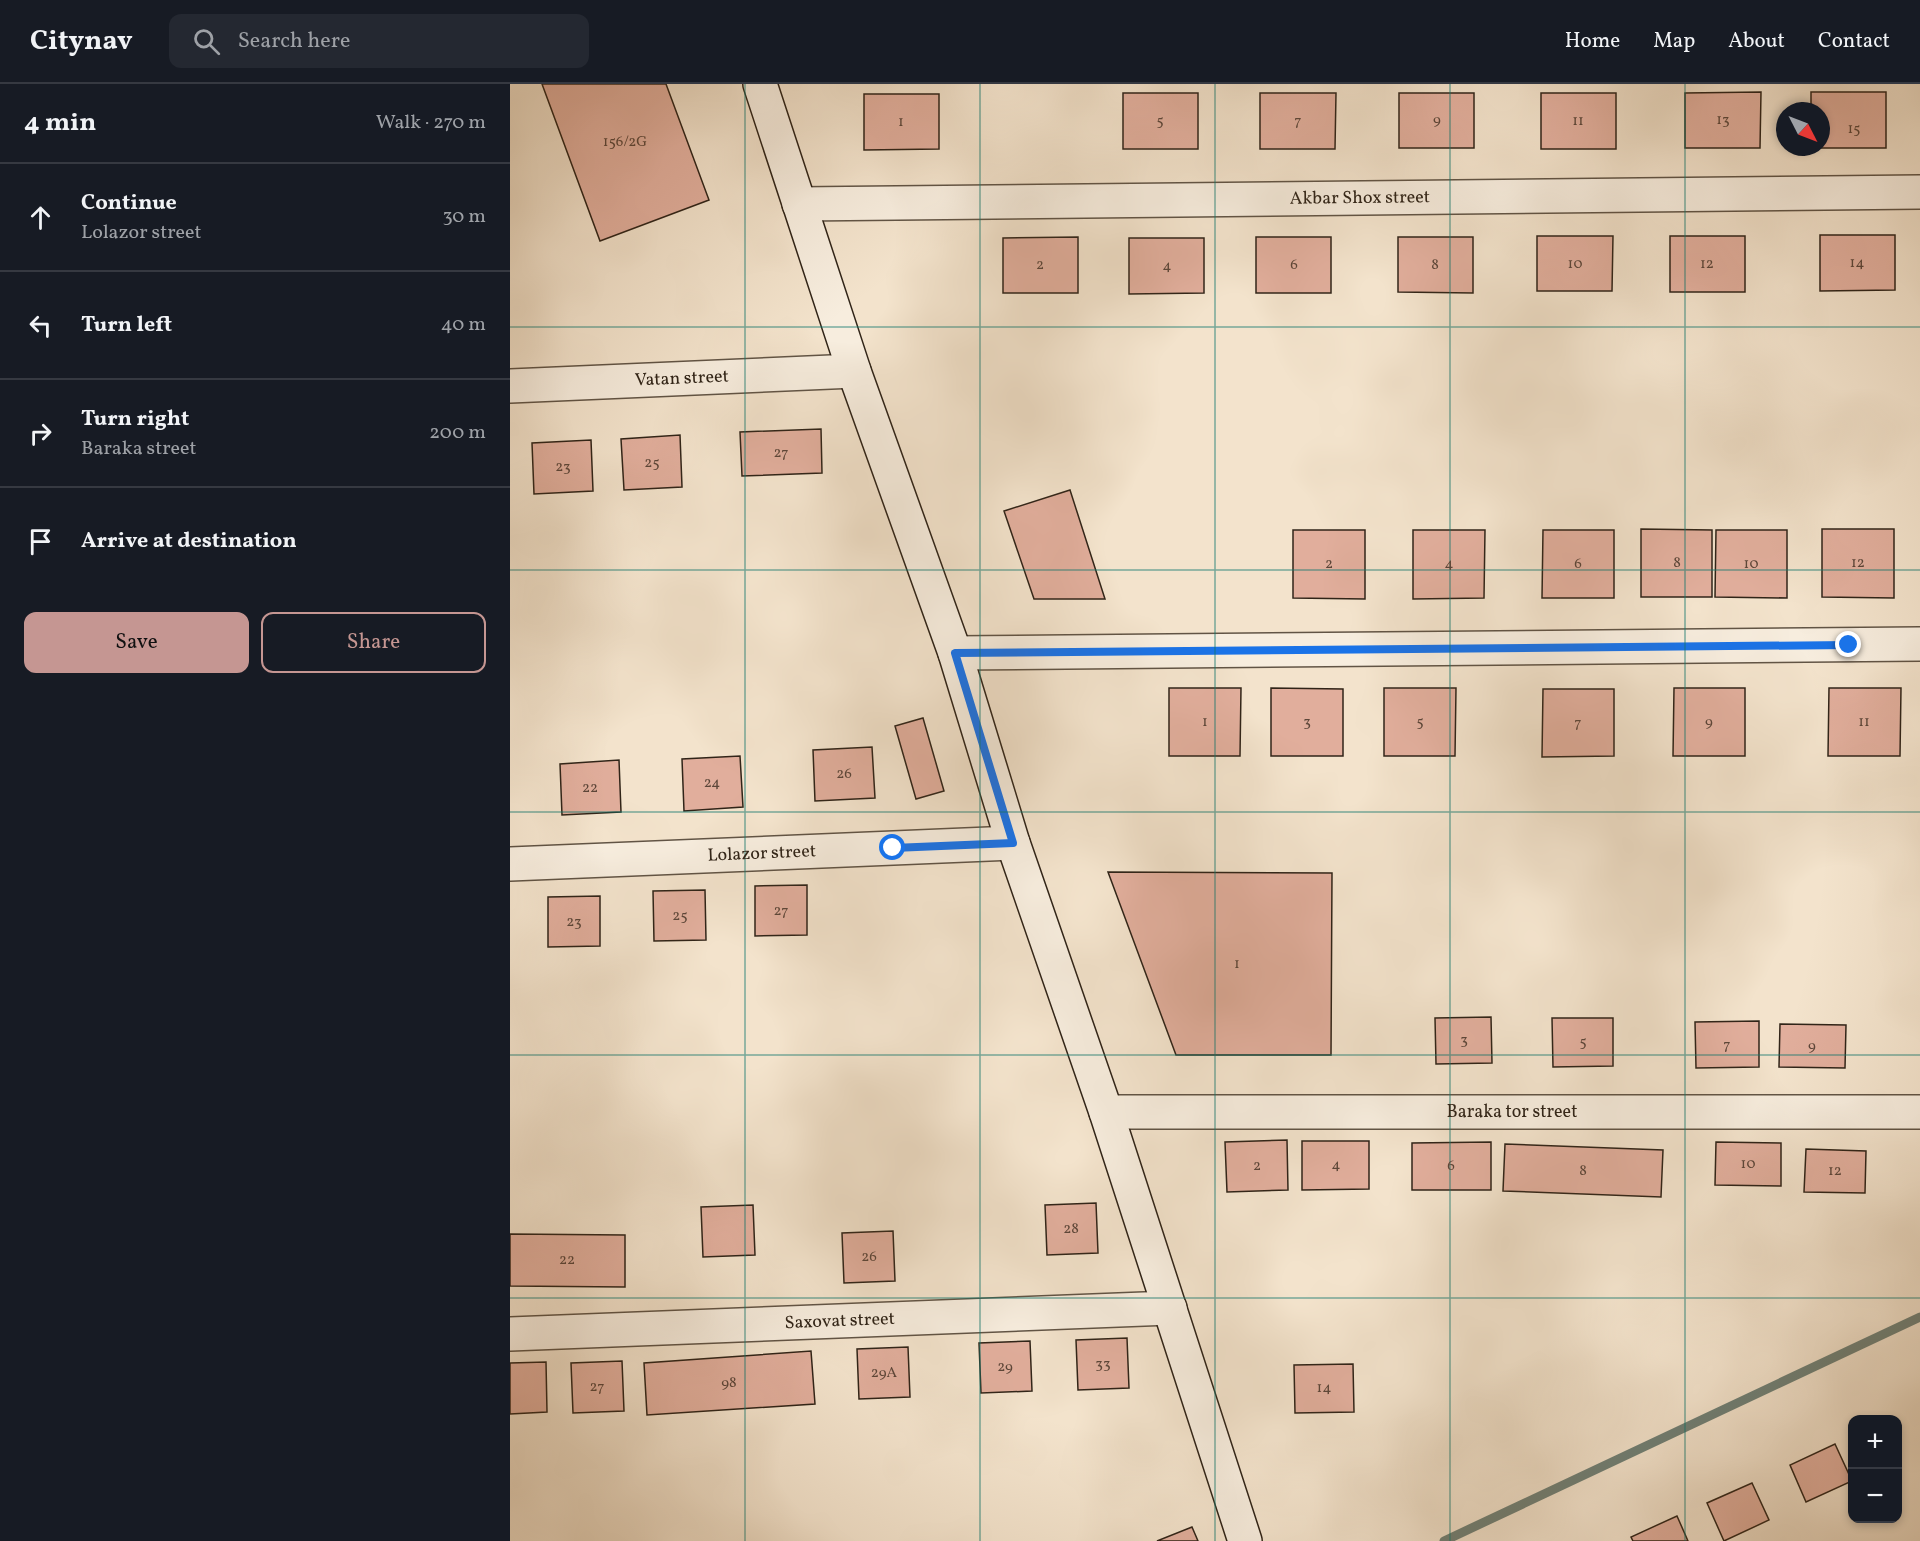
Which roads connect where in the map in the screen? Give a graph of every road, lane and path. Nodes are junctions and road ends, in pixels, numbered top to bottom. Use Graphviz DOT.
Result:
graph roads {
  1 [pos="760,84"];
  2 [pos="1920,192"];
  3 [pos="799,204"];
  4 [pos="854,370"];
  5 [pos="510,386"];
  6 [pos="1920,644"];
  7 [pos="955,653"];
  8 [pos="1013,843"];
  9 [pos="510,864"];
  10 [pos="1106,1112"];
  11 [pos="1920,1112"];
  12 [pos="1170,1308"];
  13 [pos="510,1334"];
  14 [pos="1245,1541"];
  1 -- 3 [label="street"];
  2 -- 3 [label="street, Akbar Shox street"];
  3 -- 4 [label="street"];
  4 -- 5 [label="street, Vatan street"];
  4 -- 7 [label="street"];
  6 -- 7 [label="street"];
  7 -- 8 [label="street"];
  8 -- 9 [label="street, Lolazor street"];
  8 -- 10 [label="street"];
  10 -- 11 [label="street, Baraka tor street"];
  10 -- 12 [label="street"];
  12 -- 13 [label="street, Saxovat street"];
  12 -- 14 [label="street"];
}
